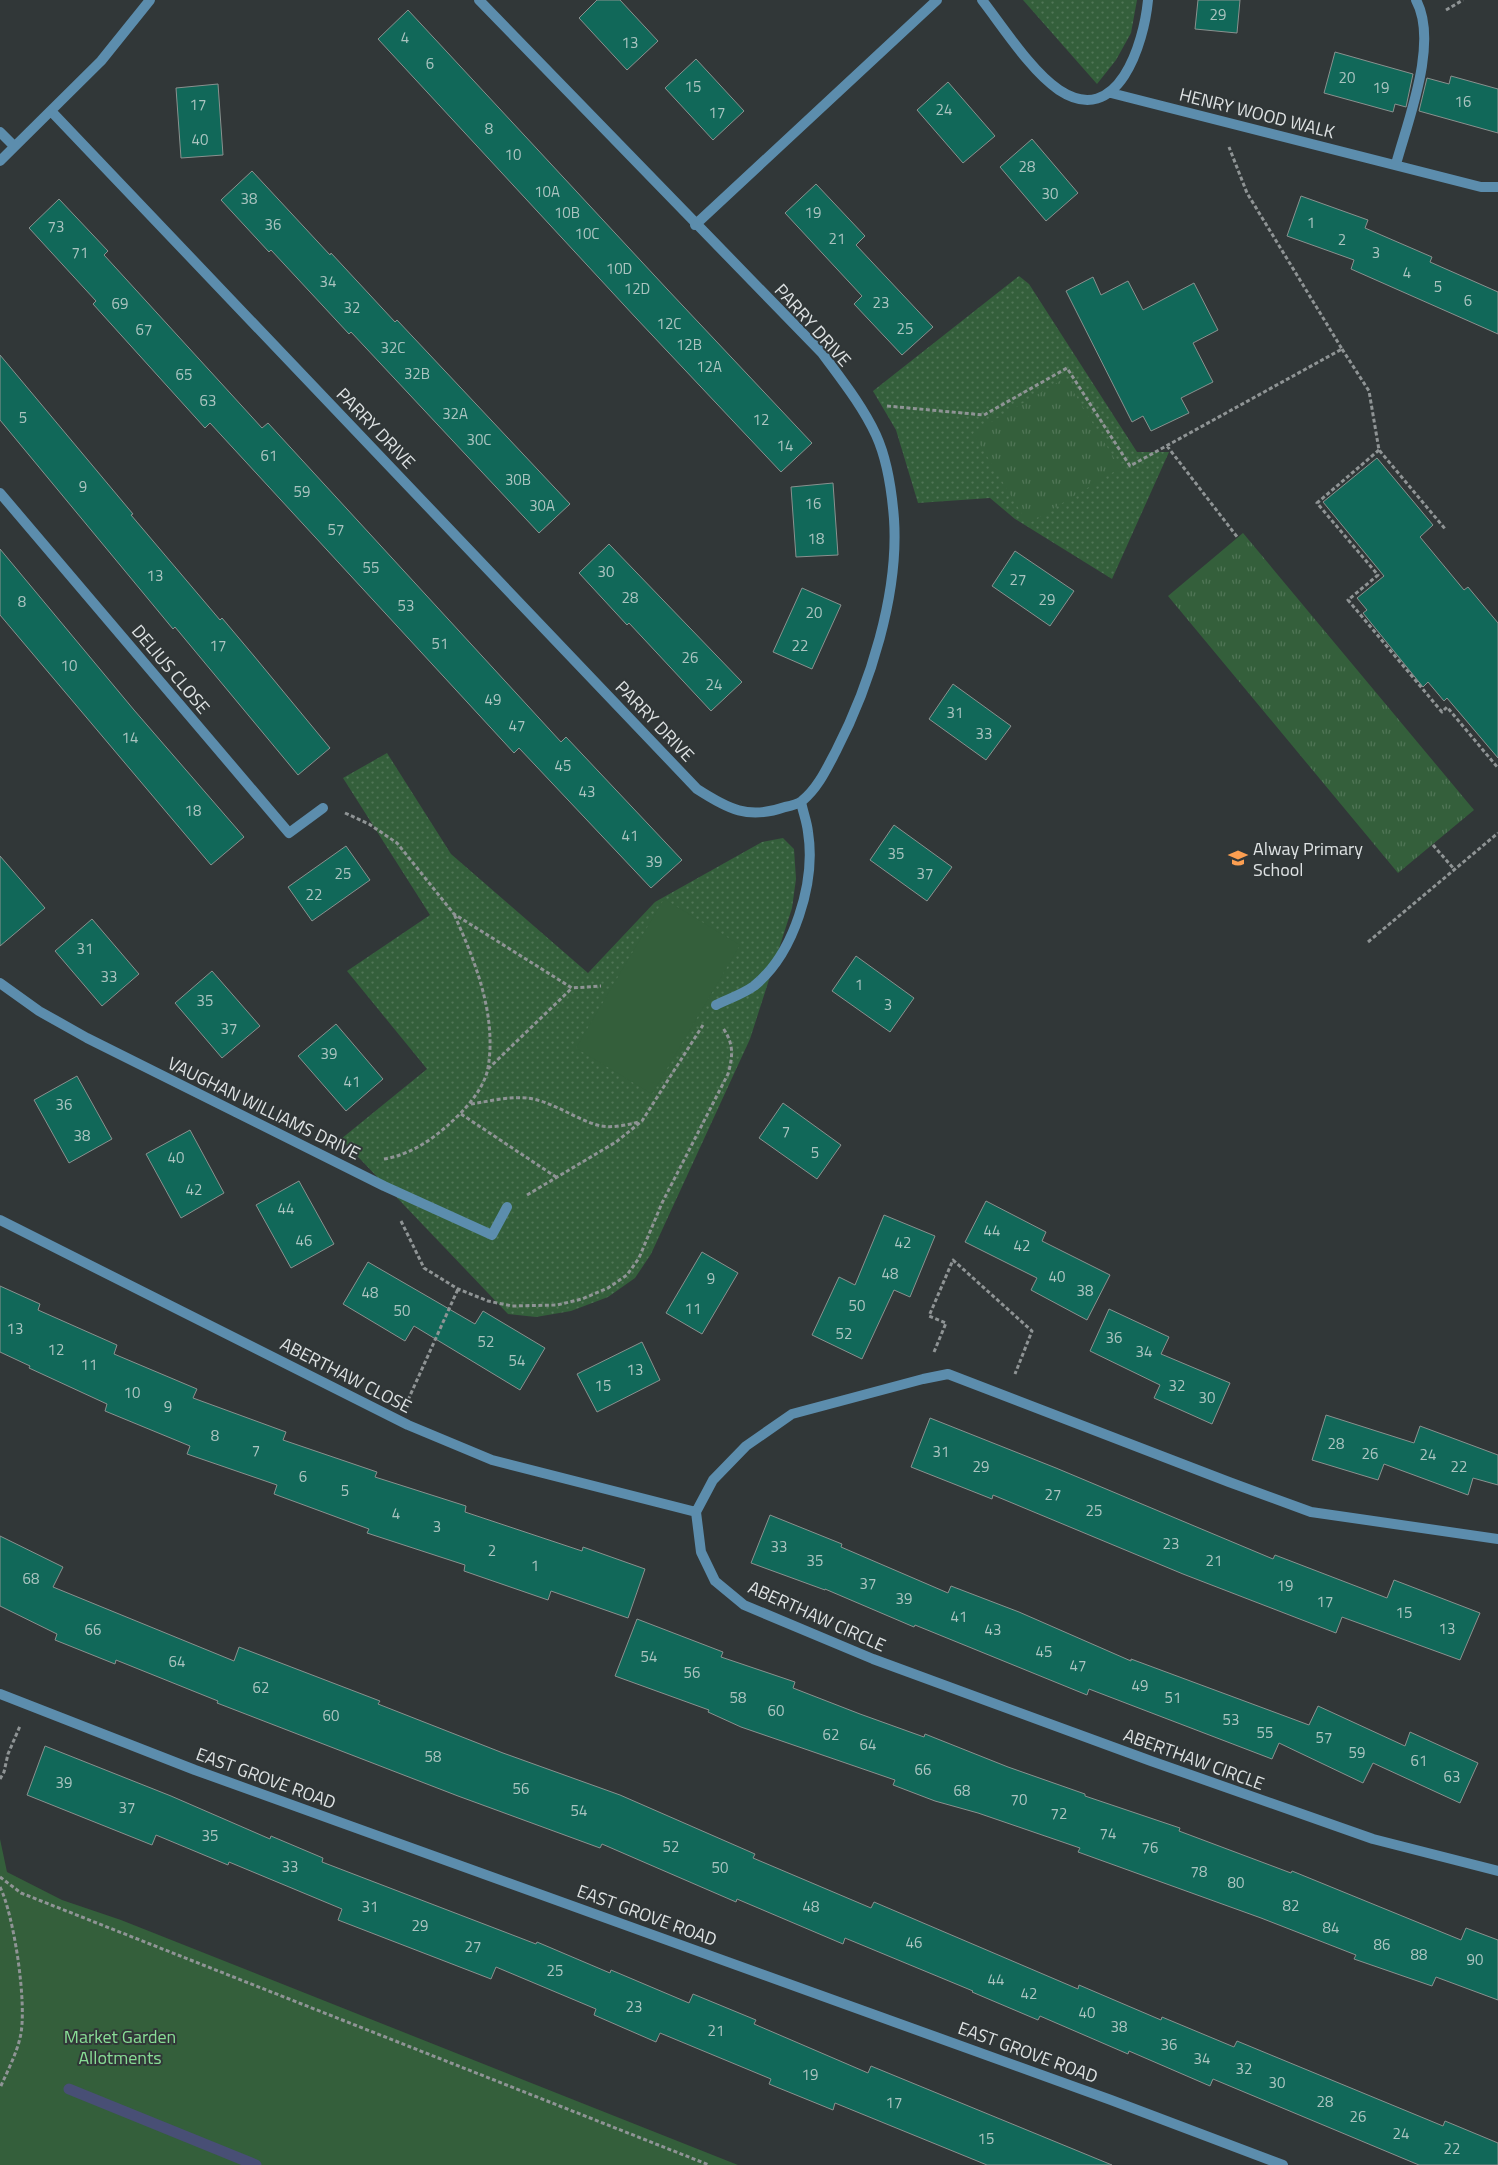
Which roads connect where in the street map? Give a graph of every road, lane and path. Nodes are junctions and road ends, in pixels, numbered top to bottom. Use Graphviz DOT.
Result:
graph roads {
  1 [pos="150,0"];
  2 [pos="480,0"];
  3 [pos="937,0"];
  4 [pos="982,0"];
  5 [pos="1148,0"];
  6 [pos="1416,0"];
  7 [pos="1111,93"];
  8 [pos="51,111"];
  9 [pos="1223,122"];
  10 [pos="0,132"];
  11 [pos="14,146"];
  12 [pos="0,161"];
  13 [pos="1396,164"];
  14 [pos="1498,187"];
  15 [pos="695,225"];
  16 [pos="1342,349"];
  17 [pos="859,404"];
  18 [pos="1167,446"];
  19 [pos="1379,450"];
  20 [pos="0,493"];
  21 [pos="1446,530"];
  22 [pos="1238,538"];
  23 [pos="1498,768"];
  24 [pos="801,802"];
  25 [pos="323,808"];
  26 [pos="1498,833"];
  27 [pos="1433,845"];
  28 [pos="1454,869"];
  29 [pos="454,914"];
  30 [pos="1368,942"];
  31 [pos="0,983"];
  32 [pos="601,986"];
  33 [pos="572,988"];
  34 [pos="716,1005"];
  35 [pos="707,1019"];
  36 [pos="488,1070"];
  37 [pos="471,1104"];
  38 [pos="461,1114"];
  39 [pos="642,1121"];
  40 [pos="341,1165"];
  41 [pos="556,1177"];
  42 [pos="384,1186"];
  43 [pos="507,1207"];
  44 [pos="0,1220"];
  45 [pos="458,1289"];
  46 [pos="923,1378"];
  47 [pos="1006,1396"];
  48 [pos="399,1420"];
  49 [pos="696,1512"];
  50 [pos="1498,1539"];
  51 [pos="0,1694"];
  52 [pos="26,1704"];
  53 [pos="0,1778"];
  54 [pos="1498,1872"];
  55 [pos="0,1877"];
  56 [pos="0,1886"];
  57 [pos="0,2088"];
  58 [pos="710,2165"];
  59 [pos="1283,2165"];
  1 -- 8 [label="street"];
  2 -- 15 [label="street, PARRY DRIVE"];
  3 -- 15 [label="street"];
  4 -- 7 [label="street"];
  5 -- 7 [label="street"];
  6 -- 13 [label="street"];
  7 -- 9 [label="street, HENRY WOOD WALK"];
  8 -- 11 [label="street"];
  8 -- 24 [label="street, PARRY DRIVE"];
  9 -- 13 [label="street, HENRY WOOD WALK"];
  9 -- 16 [label="path"];
  10 -- 11 [label="street"];
  11 -- 12 [label="street"];
  13 -- 14 [label="street, HENRY WOOD WALK"];
  15 -- 17 [label="street, PARRY DRIVE"];
  16 -- 18 [label="path"];
  16 -- 19 [label="path"];
  17 -- 18 [label="path"];
  17 -- 24 [label="street, PARRY DRIVE"];
  18 -- 22 [label="path"];
  19 -- 21 [label="path"];
  19 -- 23 [label="path"];
  20 -- 25 [label="street, DELIUS CLOSE"];
  24 -- 34 [label="street"];
  25 -- 29 [label="path"];
  26 -- 28 [label="path"];
  27 -- 28 [label="path"];
  28 -- 30 [label="path"];
  29 -- 33 [label="path"];
  29 -- 36 [label="path"];
  31 -- 40 [label="street, VAUGHAN WILLIAMS DRIVE"];
  32 -- 33 [label="path"];
  33 -- 36 [label="path"];
  34 -- 35 [label="path"];
  35 -- 39 [label="path"];
  35 -- 45 [label="path"];
  36 -- 37 [label="path"];
  37 -- 38 [label="path"];
  37 -- 39 [label="path"];
  38 -- 40 [label="path"];
  38 -- 41 [label="path"];
  39 -- 41 [label="path"];
  40 -- 42 [label="street, VAUGHAN WILLIAMS DRIVE"];
  41 -- 43 [label="path"];
  42 -- 43 [label="street, VAUGHAN WILLIAMS DRIVE"];
  42 -- 45 [label="path"];
  44 -- 48 [label="street, ABERTHAW CLOSE"];
  45 -- 48 [label="path"];
  46 -- 47 [label="street"];
  46 -- 47 [label="path"];
  46 -- 49 [label="street"];
  47 -- 50 [label="street"];
  48 -- 49 [label="street, ABERTHAW CLOSE"];
  49 -- 54 [label="street, ABERTHAW CIRCLE"];
  51 -- 52 [label="street, EAST GROVE ROAD"];
  52 -- 53 [label="path"];
  52 -- 59 [label="street, EAST GROVE ROAD"];
  55 -- 58 [label="path"];
  56 -- 57 [label="path"];
}
